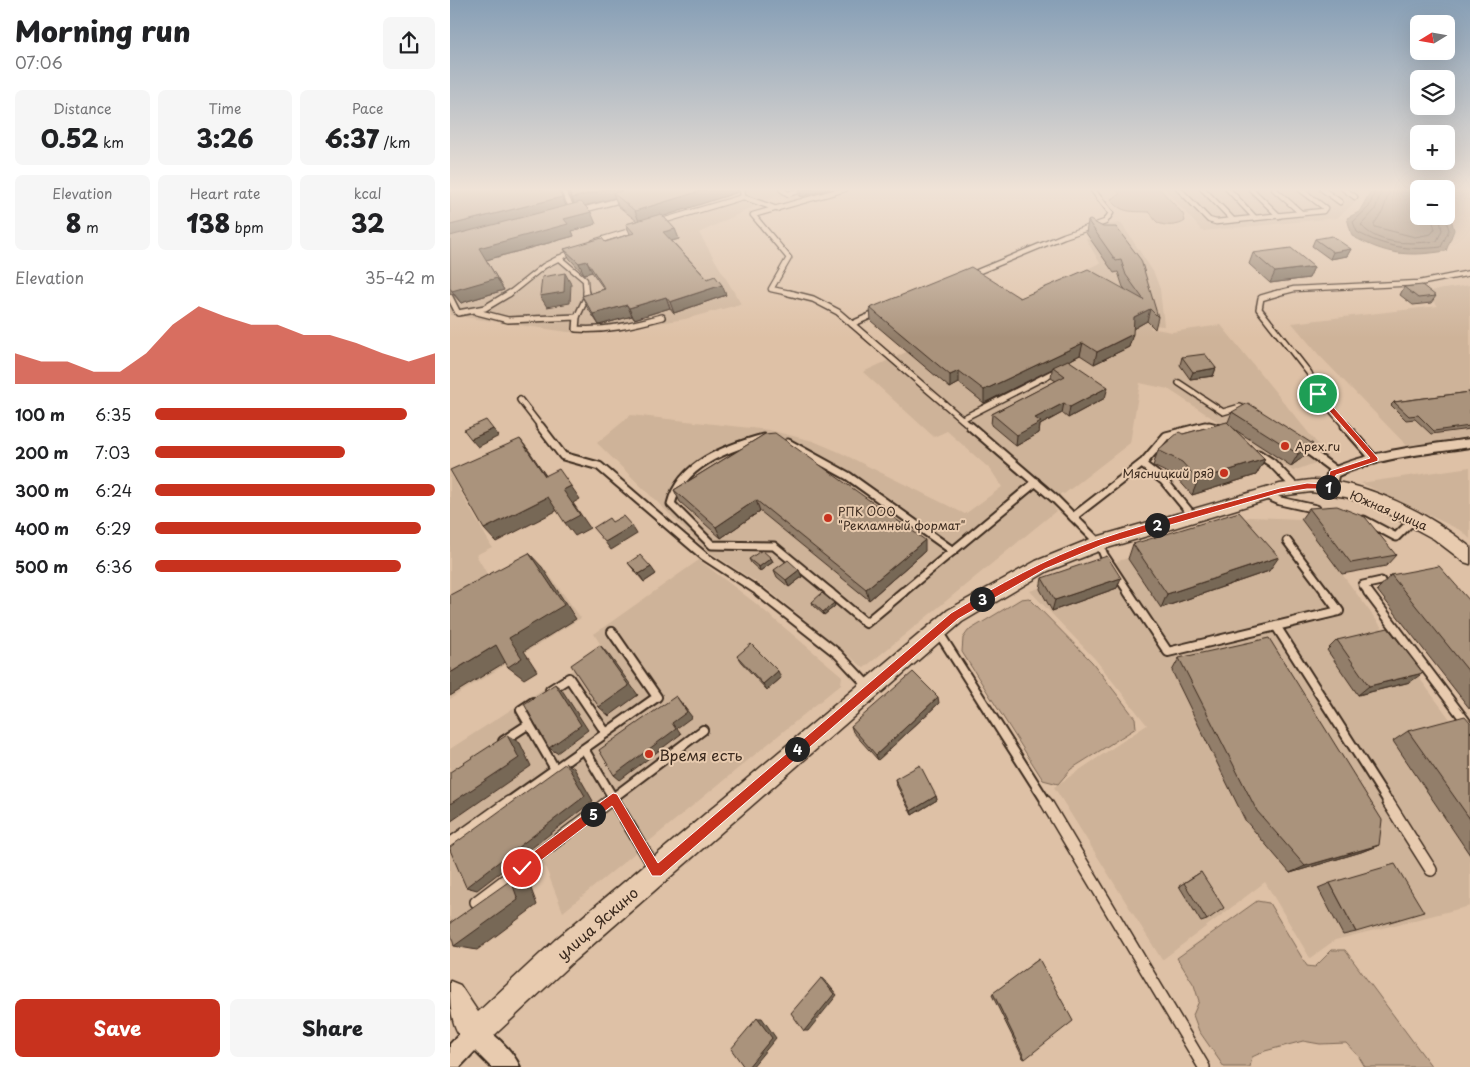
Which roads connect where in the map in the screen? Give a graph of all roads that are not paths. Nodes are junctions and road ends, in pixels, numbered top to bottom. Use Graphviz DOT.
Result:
graph roads {
  1 [pos="603,239"];
  2 [pos="773,239"];
  3 [pos="1057,239"];
  4 [pos="589,243"];
  5 [pos="582,247"];
  6 [pos="559,258"];
  7 [pos="1470,273"];
  8 [pos="962,278"];
  9 [pos="450,297"];
  10 [pos="889,308"];
  11 [pos="477,312"];
  12 [pos="577,317"];
  13 [pos="662,317"];
  14 [pos="852,324"];
  15 [pos="1063,367"];
  16 [pos="1179,383"];
  17 [pos="520,400"];
  18 [pos="1257,418"];
  19 [pos="962,419"];
  20 [pos="1226,432"];
  21 [pos="772,439"];
  22 [pos="781,439"];
  23 [pos="1470,443"];
  24 [pos="1299,444"];
  25 [pos="1258,454"];
  26 [pos="1375,460"];
  27 [pos="1142,464"];
  28 [pos="1333,479"];
  29 [pos="1036,482"];
  30 [pos="1295,487"];
  31 [pos="1266,494"];
  32 [pos="1325,508"];
  33 [pos="1192,515"];
  34 [pos="1353,515"];
  35 [pos="1073,517"];
  36 [pos="1414,518"];
  37 [pos="1288,540"];
  38 [pos="1100,543"];
  39 [pos="953,552"];
  40 [pos="1470,557"];
  41 [pos="1381,581"];
  42 [pos="1276,626"];
  43 [pos="937,630"];
  44 [pos="612,632"];
  45 [pos="869,687"];
  46 [pos="528,724"];
  47 [pos="1470,728"];
  48 [pos="703,730"];
  49 [pos="606,734"];
  50 [pos="497,745"];
  51 [pos="584,749"];
  52 [pos="555,769"];
  53 [pos="613,798"];
  54 [pos="450,844"];
  55 [pos="1431,870"];
  56 [pos="656,872"];
  57 [pos="476,902"];
  58 [pos="450,996"];
  59 [pos="475,1034"];
  60 [pos="450,1061"];
  61 [pos="508,1067"];
  62 [pos="1204,1067"];
  1 -- 4 [label="lane"];
  2 -- 14 [label="lane"];
  3 -- 8 [label="lane"];
  5 -- 6 [label="lane"];
  6 -- 11 [label="lane"];
  6 -- 12 [label="lane"];
  7 -- 26 [label="lane"];
  9 -- 11 [label="lane"];
  10 -- 14 [label="lane"];
  11 -- 12 [label="lane"];
  12 -- 13 [label="lane"];
  14 -- 19 [label="lane"];
  15 -- 19 [label="lane"];
  16 -- 18 [label="lane"];
  17 -- 45 [label="lane"];
  19 -- 29 [label="lane"];
  20 -- 27 [label="lane"];
  21 -- 39 [label="lane"];
  22 -- 39 [label="lane"];
  23 -- 26 [label="street"];
  24 -- 28 [label="lane"];
  25 -- 30 [label="lane"];
  26 -- 28 [label="street"];
  27 -- 33 [label="lane"];
  27 -- 35 [label="lane"];
  28 -- 30 [label="street, улица Яскино"];
  28 -- 36 [label="street, Южная улица"];
  29 -- 35 [label="lane"];
  29 -- 39 [label="lane"];
  30 -- 31 [label="street, улица Яскино"];
  31 -- 32 [label="lane"];
  31 -- 33 [label="street, улица Яскино"];
  33 -- 38 [label="street, улица Яскино"];
  34 -- 36 [label="lane"];
  35 -- 38 [label="lane"];
  36 -- 40 [label="street, Южная улица"];
  37 -- 42 [label="lane"];
  38 -- 42 [label="lane"];
  38 -- 43 [label="street, улица Яскино"];
  41 -- 47 [label="lane"];
  42 -- 55 [label="lane"];
  43 -- 45 [label="street, улица Яскино"];
  43 -- 62 [label="lane"];
  44 -- 49 [label="lane"];
  45 -- 56 [label="street, улица Яскино"];
  46 -- 49 [label="lane"];
  46 -- 50 [label="lane"];
  46 -- 52 [label="lane"];
  48 -- 53 [label="lane"];
  49 -- 51 [label="lane"];
  51 -- 52 [label="lane"];
  51 -- 53 [label="lane"];
  52 -- 54 [label="lane"];
  53 -- 56 [label="lane"];
  53 -- 57 [label="lane"];
  56 -- 59 [label="street, улица Яскино"];
  58 -- 59 [label="street"];
  59 -- 60 [label="street"];
  59 -- 61 [label="street"];
}
